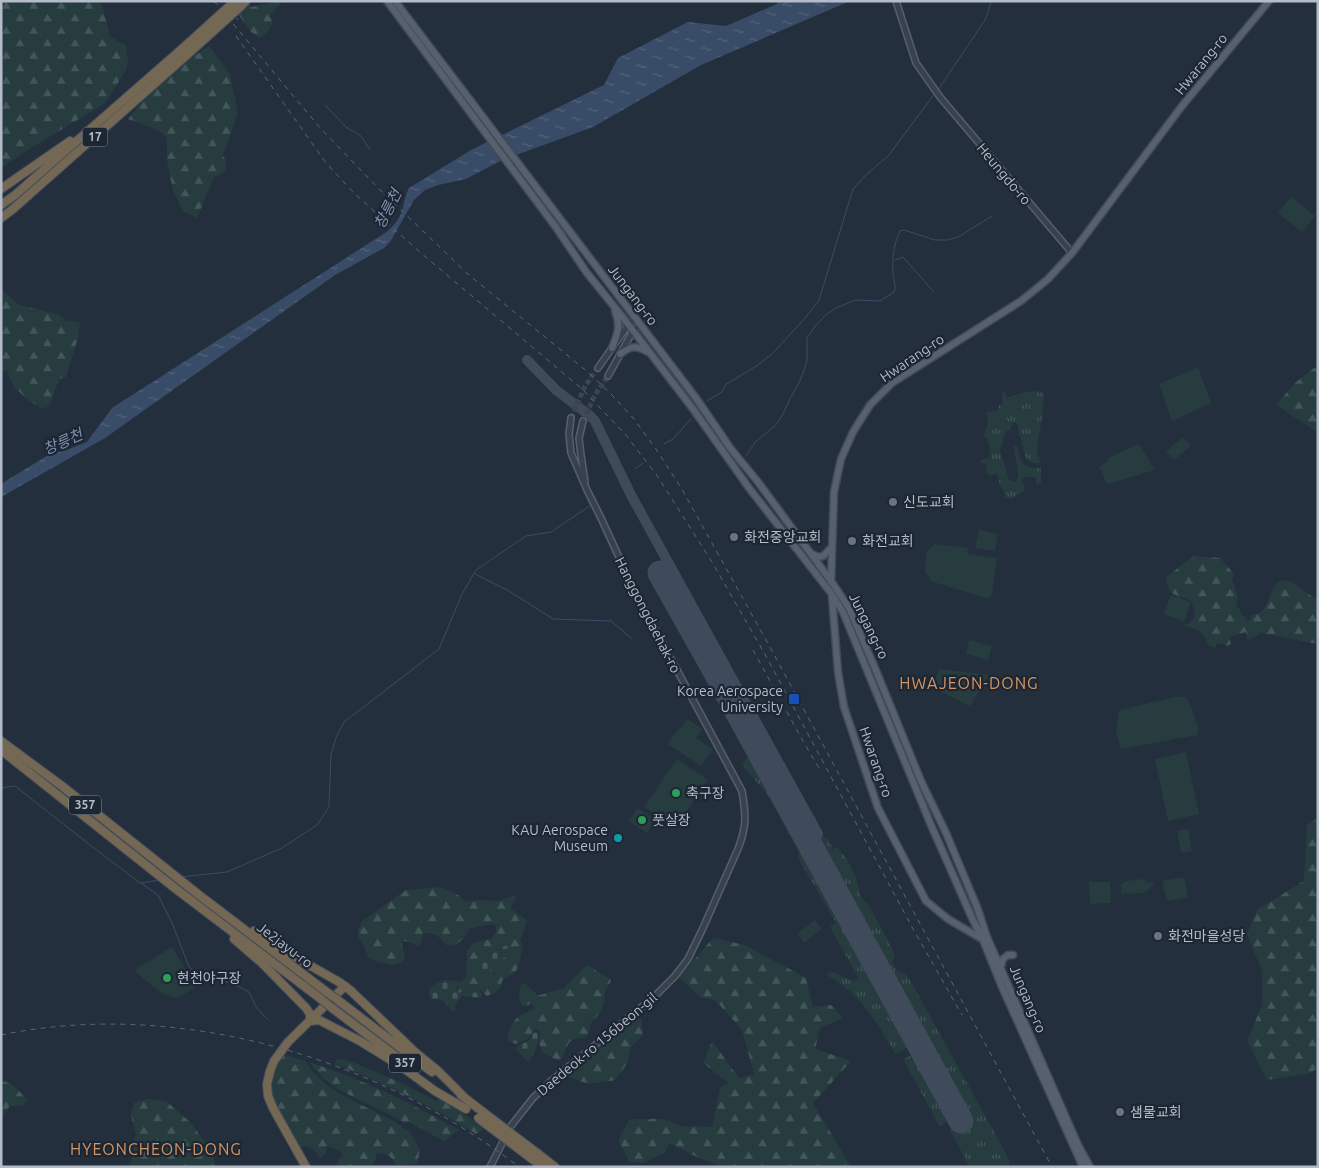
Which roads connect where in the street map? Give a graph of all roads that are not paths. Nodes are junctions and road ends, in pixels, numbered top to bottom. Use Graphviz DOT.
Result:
graph roads {
  1 [pos="387,1"];
  2 [pos="395,1"];
  3 [pos="896,1"];
  4 [pos="1269,1"];
  5 [pos="240,3"];
  6 [pos="186,51"];
  7 [pos="102,118"];
  8 [pos="481,120"];
  9 [pos="1,189"];
  10 [pos="1,205"];
  11 [pos="13,209"];
  12 [pos="1,218"];
  13 [pos="1,223"];
  14 [pos="1072,253"];
  15 [pos="613,305"];
  16 [pos="635,319"];
  17 [pos="628,325"];
  18 [pos="640,325"];
  19 [pos="633,331"];
  20 [pos="612,348"];
  21 [pos="620,354"];
  22 [pos="650,354"];
  23 [pos="598,368"];
  24 [pos="608,376"];
  25 [pos="571,418"];
  26 [pos="583,420"];
  27 [pos="587,490"];
  28 [pos="833,546"];
  29 [pos="808,551"];
  30 [pos="831,581"];
  31 [pos="831,593"];
  32 [pos="849,626"];
  33 [pos="835,629"];
  34 [pos="1,741"];
  35 [pos="1,750"];
  36 [pos="196,898"];
  37 [pos="972,918"];
  38 [pos="966,929"];
  39 [pos="984,940"];
  40 [pos="991,944"];
  41 [pos="1012,955"];
  42 [pos="1001,967"];
  43 [pos="675,976"];
  44 [pos="345,986"];
  45 [pos="310,1021"];
  46 [pos="464,1096"];
  47 [pos="466,1109"];
  48 [pos="481,1115"];
  49 [pos="534,1156"];
  50 [pos="306,1167"];
  51 [pos="490,1167"];
  52 [pos="543,1167"];
  53 [pos="555,1167"];
  54 [pos="1083,1167"];
  55 [pos="1090,1167"];
  1 -- 8 [label="main road"];
  2 -- 8 [label="main road"];
  3 -- 14 [label="street, Heungdo-ro"];
  4 -- 14 [label="main road, Hwarang-ro"];
  5 -- 6 [label="highway, 17, bridge"];
  6 -- 7 [label="highway, 17"];
  6 -- 11 [label="highway, 17"];
  7 -- 9 [label="highway, 17"];
  7 -- 10 [label="highway, 17"];
  8 -- 15 [label="main road, Jungang-ro"];
  8 -- 16 [label="main road, Jungang-ro"];
  11 -- 12 [label="highway, 17"];
  11 -- 13 [label="highway, 17"];
  14 -- 28 [label="main road, Hwarang-ro"];
  15 -- 17 [label="main road, Jungang-ro"];
  15 -- 20 [label="main road"];
  16 -- 17 [label="street"];
  16 -- 18 [label="main road, Jungang-ro"];
  17 -- 19 [label="main road, Jungang-ro"];
  17 -- 20 [label="street"];
  18 -- 19 [label="street"];
  18 -- 29 [label="main road, Jungang-ro"];
  19 -- 21 [label="street"];
  19 -- 22 [label="main road, Jungang-ro"];
  20 -- 23 [label="street"];
  21 -- 22 [label="main road"];
  21 -- 24 [label="street"];
  22 -- 31 [label="main road, Jungang-ro"];
  25 -- 27 [label="street"];
  26 -- 27 [label="street"];
  27 -- 43 [label="street, Hanggongdaehak-ro"];
  28 -- 29 [label="main road"];
  28 -- 30 [label="main road, Hwarang-ro"];
  29 -- 30 [label="main road, Jungang-ro"];
  30 -- 31 [label="main road, Hwarang-ro"];
  30 -- 40 [label="main road, Jungang-ro"];
  31 -- 32 [label="main road, Jungang-ro"];
  31 -- 33 [label="main road, Hwarang-ro"];
  32 -- 33 [label="main road"];
  32 -- 37 [label="main road, Jungang-ro"];
  33 -- 38 [label="main road, Hwarang-ro"];
  34 -- 36 [label="highway, Je2jayu-ro / 357"];
  35 -- 36 [label="highway, Je2jayu-ro / 357"];
  36 -- 44 [label="highway"];
  36 -- 45 [label="highway"];
  36 -- 46 [label="highway, Je2jayu-ro / 357, bridge"];
  36 -- 47 [label="highway, Je2jayu-ro / 357, bridge"];
  37 -- 38 [label="main road"];
  37 -- 39 [label="main road, Jungang-ro"];
  38 -- 39 [label="main road, Hwarang-ro"];
  39 -- 40 [label="main road, Hwarang-ro"];
  39 -- 54 [label="main road, Jungang-ro"];
  40 -- 42 [label="main road, Jungang-ro"];
  41 -- 42 [label="main road"];
  42 -- 55 [label="main road, Jungang-ro"];
  43 -- 51 [label="street, Daedeok-ro 156beon-gil"];
  44 -- 45 [label="highway"];
  44 -- 46 [label="highway"];
  45 -- 47 [label="highway"];
  45 -- 50 [label="highway"];
  46 -- 48 [label="highway, Je2jayu-ro / 357"];
  47 -- 48 [label="highway, Je2jayu-ro / 357"];
  48 -- 49 [label="highway, Je2jayu-ro / 357, bridge"];
  49 -- 52 [label="highway, Je2jayu-ro / 357"];
  49 -- 53 [label="highway, Je2jayu-ro / 357"];
}
